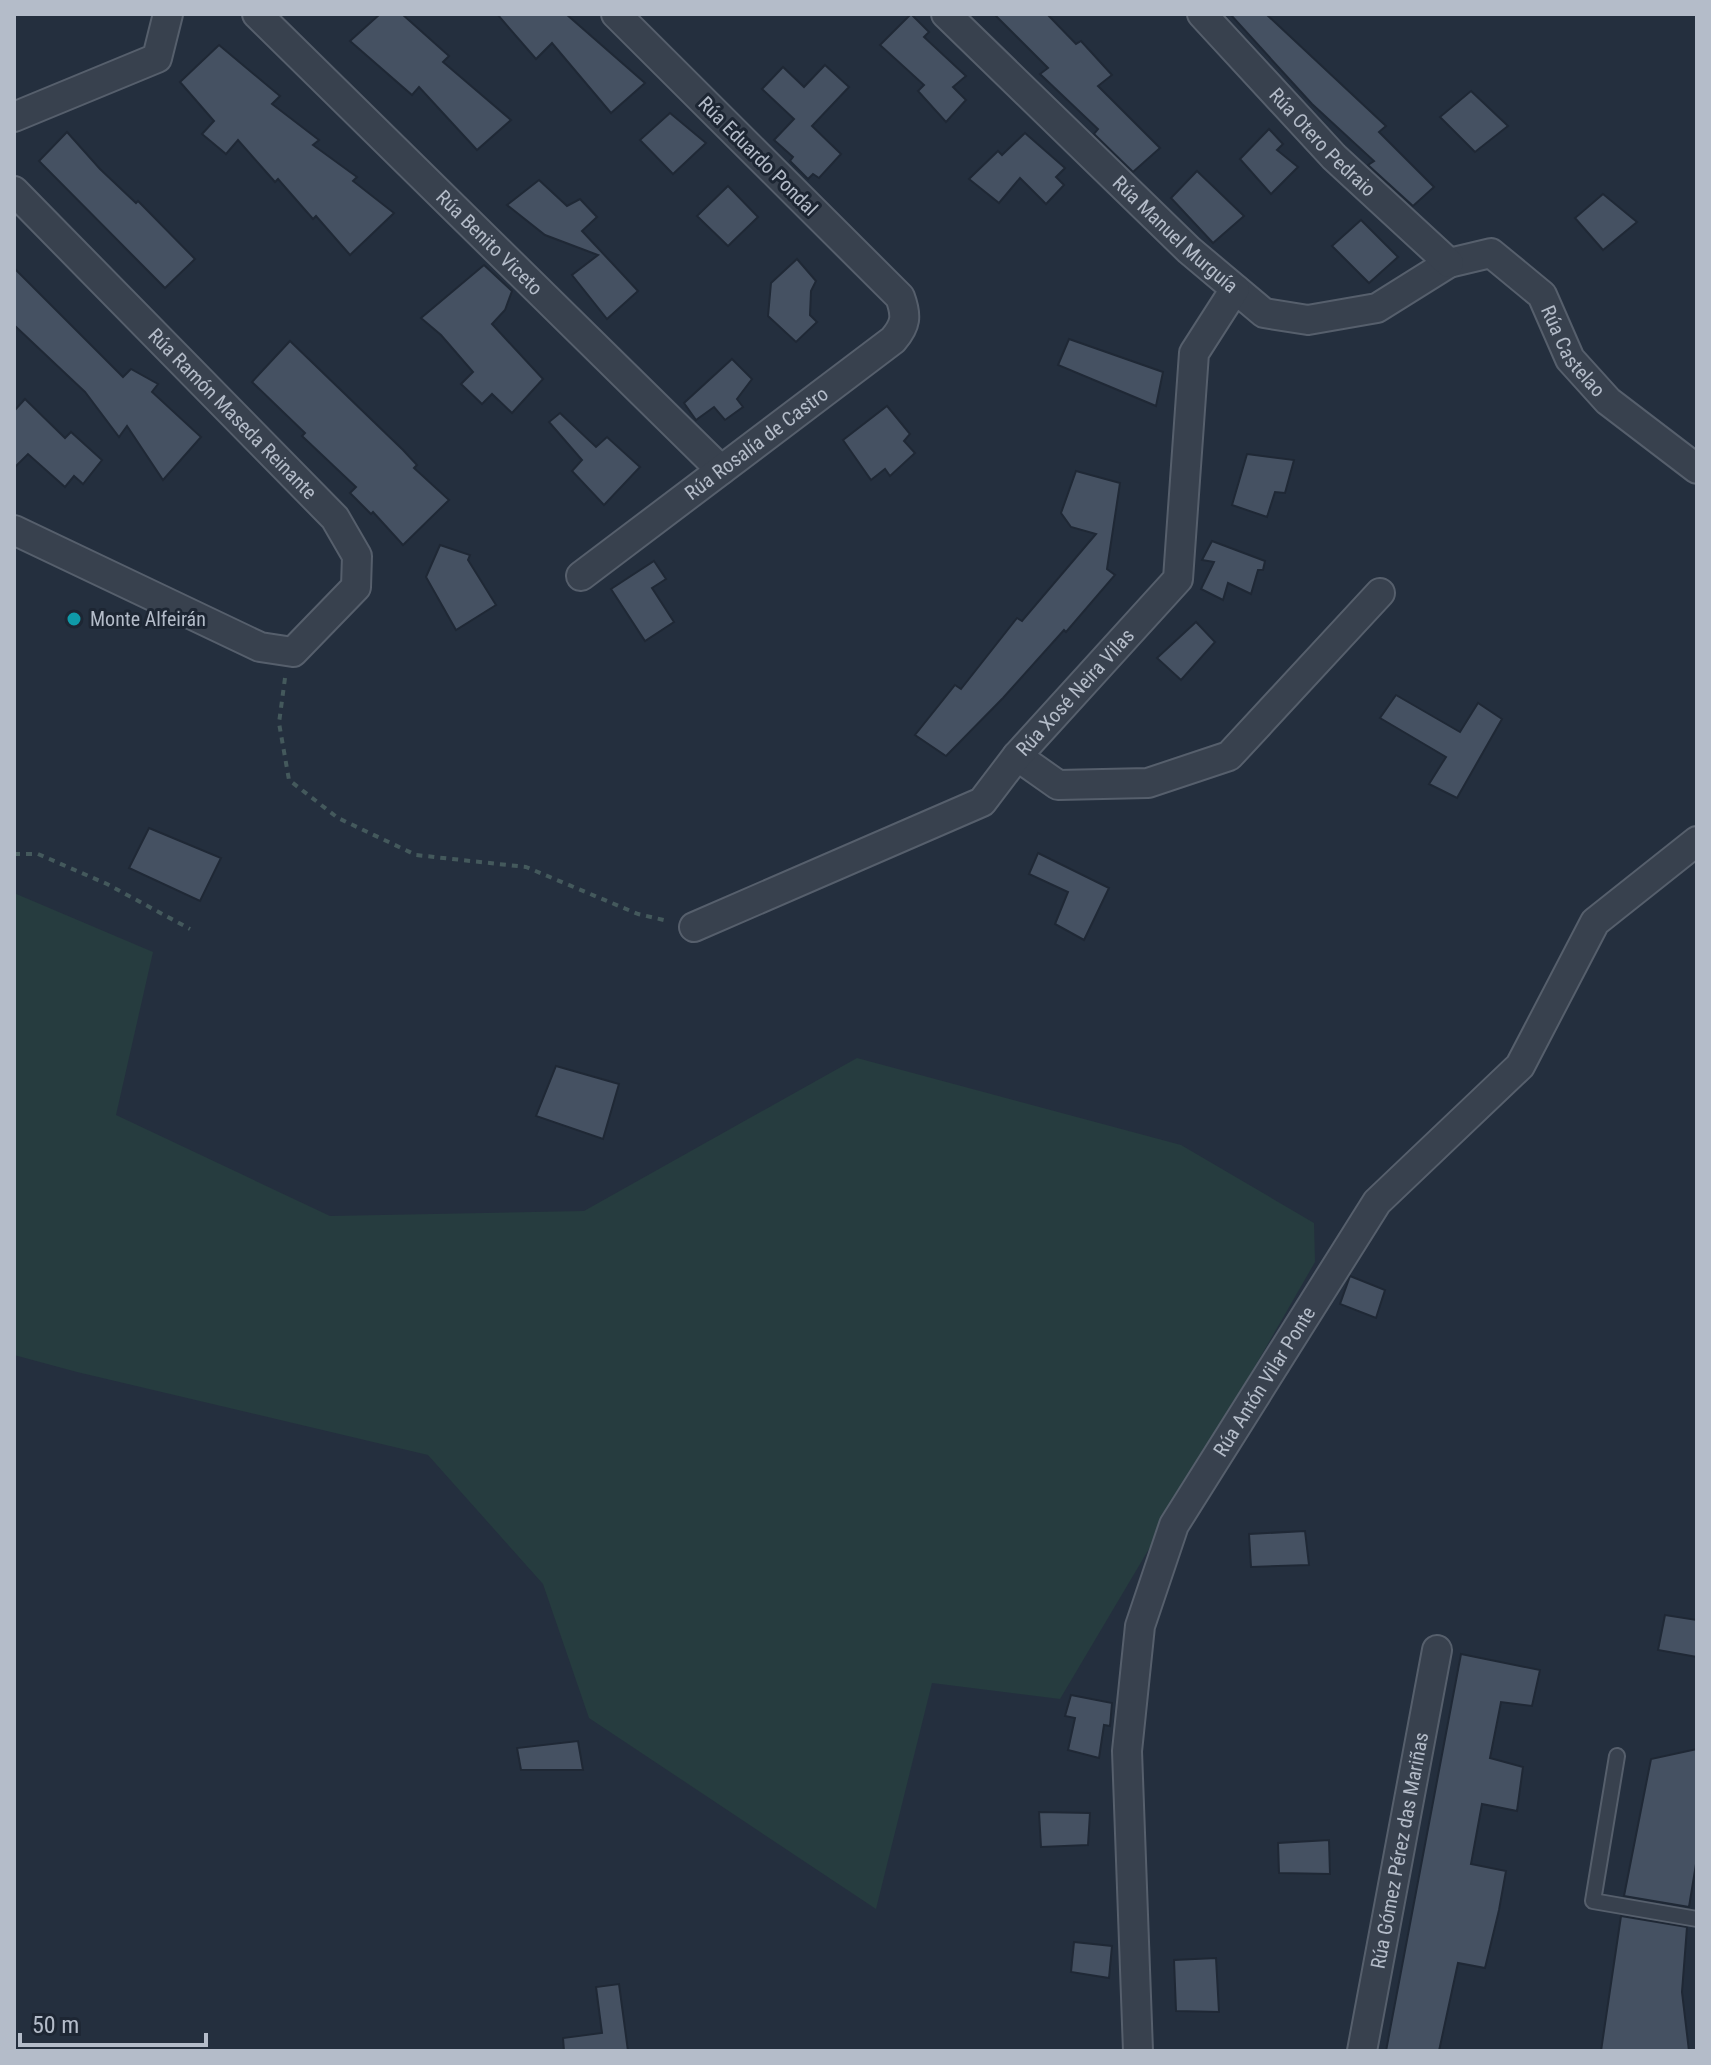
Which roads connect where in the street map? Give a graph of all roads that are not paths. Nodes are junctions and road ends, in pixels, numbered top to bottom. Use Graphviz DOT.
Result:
graph roads {
  1 [pos="168,14"];
  2 [pos="257,14"];
  3 [pos="616,14"];
  4 [pos="946,14"];
  5 [pos="1202,14"];
  6 [pos="14,117"];
  7 [pos="14,191"];
  8 [pos="1449,263"];
  9 [pos="1235,289"];
  10 [pos="900,297"];
  11 [pos="1697,469"];
  12 [pos="721,470"];
  13 [pos="14,530"];
  14 [pos="581,576"];
  15 [pos="1380,593"];
  16 [pos="1017,756"];
  17 [pos="1693,850"];
  18 [pos="694,927"];
  19 [pos="1437,1650"];
  20 [pos="1617,1756"];
  21 [pos="1697,1919"];
  22 [pos="1138,2051"];
  23 [pos="1362,2051"];
  1 -- 6 [label="street"];
  2 -- 12 [label="street, Rúa Benito Viceto"];
  3 -- 10 [label="street, Rúa Eduardo Pondal"];
  4 -- 9 [label="street, Rúa Manuel Murguía"];
  5 -- 8 [label="street, Rúa Otero Pedraio"];
  7 -- 13 [label="street, Rúa Ramón Maseda Reinante"];
  8 -- 9 [label="street, Rúa Manuel Murguía"];
  8 -- 11 [label="street, Rúa Castelao"];
  9 -- 16 [label="street, Rúa Xosé Neira Vilas"];
  10 -- 12 [label="street, Rúa Rosalía de Castro"];
  12 -- 14 [label="street, Rúa Rosalía de Castro"];
  15 -- 16 [label="street"];
  16 -- 18 [label="street, Rúa Xosé Neira Vilas"];
  17 -- 22 [label="street, Rúa Antón Vilar Ponte"];
  19 -- 23 [label="street, Rúa Gómez Pérez das Mariñas"];
  20 -- 21 [label="lane"];
}
